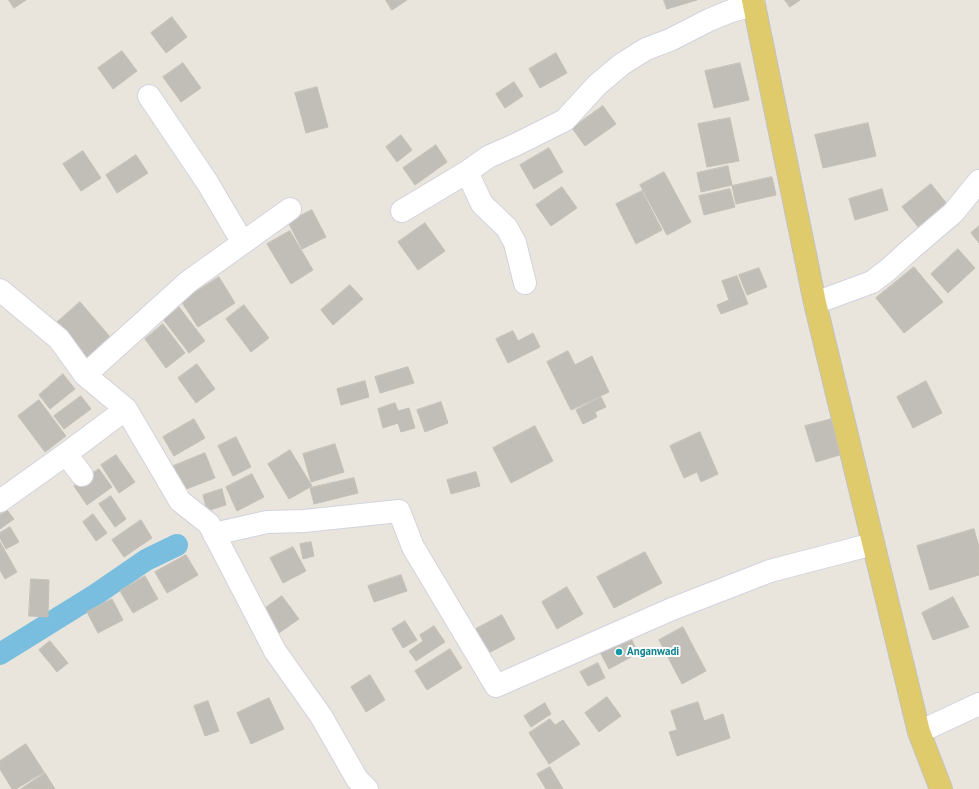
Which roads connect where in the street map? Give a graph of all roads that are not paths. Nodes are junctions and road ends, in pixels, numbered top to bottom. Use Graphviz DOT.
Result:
graph roads {
  1 [pos="754,2"];
  2 [pos="149,96"];
  3 [pos="467,172"];
  4 [pos="979,181"];
  5 [pos="290,209"];
  6 [pos="402,211"];
  7 [pos="243,243"];
  8 [pos="525,283"];
  9 [pos="0,290"];
  10 [pos="815,303"];
  11 [pos="86,375"];
  12 [pos="126,409"];
  13 [pos="66,454"];
  14 [pos="82,475"];
  15 [pos="0,501"];
  16 [pos="214,534"];
  17 [pos="874,544"];
  18 [pos="979,704"];
  19 [pos="919,732"];
  20 [pos="367,789"];
  21 [pos="941,789"];
  1 -- 3 [label="street"];
  1 -- 10 [label="main road"];
  2 -- 7 [label="street"];
  3 -- 6 [label="street"];
  3 -- 8 [label="street"];
  4 -- 10 [label="street"];
  5 -- 7 [label="street"];
  7 -- 11 [label="street"];
  9 -- 11 [label="street"];
  10 -- 17 [label="main road"];
  11 -- 12 [label="street"];
  12 -- 13 [label="street"];
  12 -- 16 [label="street"];
  13 -- 14 [label="street"];
  13 -- 15 [label="street"];
  16 -- 17 [label="street"];
  16 -- 20 [label="street"];
  17 -- 19 [label="main road"];
  18 -- 19 [label="street"];
  19 -- 21 [label="main road"];
}
